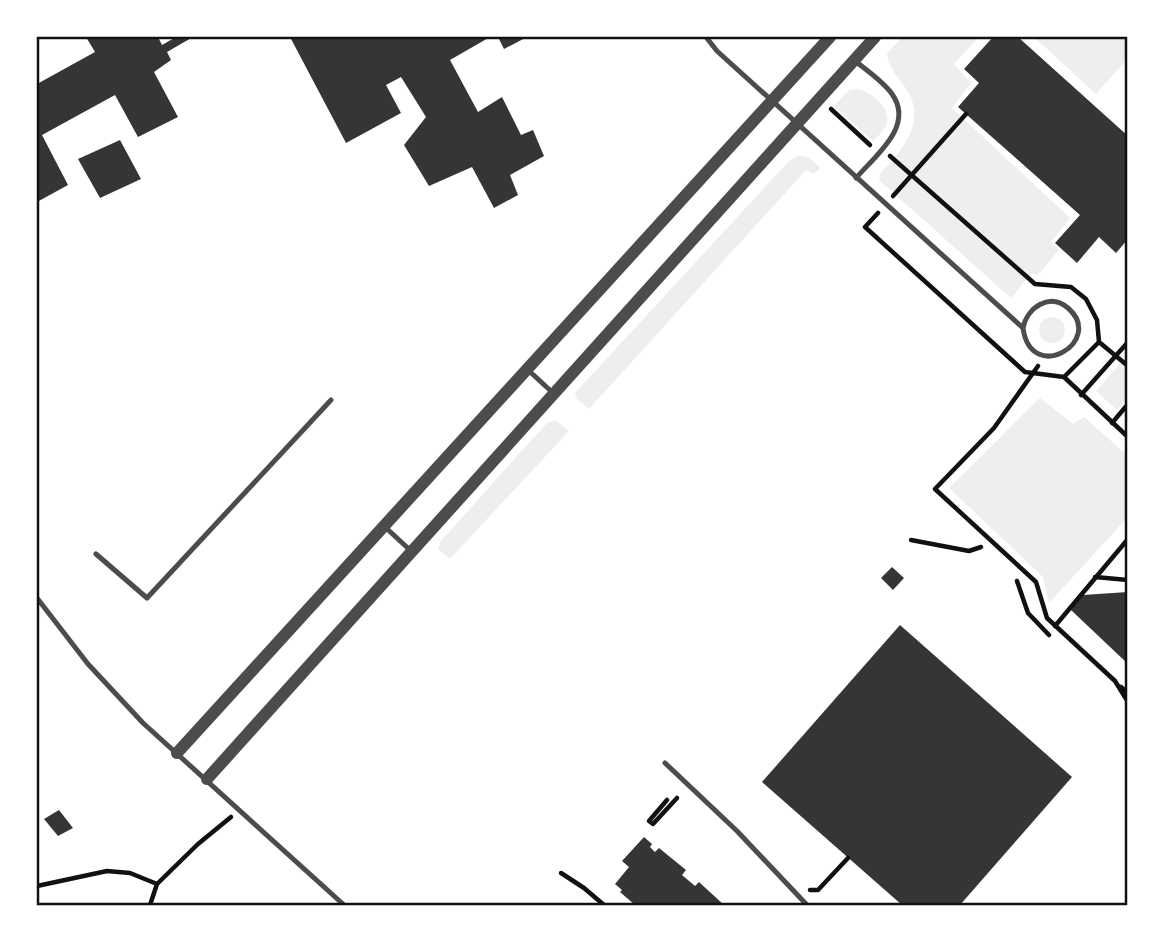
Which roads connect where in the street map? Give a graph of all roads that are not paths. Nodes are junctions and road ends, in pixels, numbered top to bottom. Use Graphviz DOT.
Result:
graph roads {
  1 [pos="706,37"];
  2 [pos="830,37"];
  3 [pos="875,37"];
  4 [pos="854,60"];
  5 [pos="772,101"];
  6 [pos="797,123"];
  7 [pos="856,178"];
  8 [pos="1023,328"];
  9 [pos="526,368"];
  10 [pos="553,393"];
  11 [pos="331,400"];
  12 [pos="383,526"];
  13 [pos="411,551"];
  14 [pos="96,554"];
  15 [pos="37,598"];
  16 [pos="177,752"];
  17 [pos="665,762"];
  18 [pos="207,779"];
  19 [pos="344,905"];
  20 [pos="807,905"];
  1 -- 5 [label="lane"];
  2 -- 5 [label="street"];
  3 -- 4 [label="street"];
  4 -- 6 [label="street"];
  4 -- 7 [label="lane"];
  5 -- 6 [label="lane"];
  5 -- 9 [label="street"];
  6 -- 7 [label="lane"];
  6 -- 10 [label="street"];
  7 -- 8 [label="lane"];
  8 -- 8 [label="lane"];
  9 -- 10 [label="lane"];
  9 -- 12 [label="street"];
  10 -- 13 [label="street"];
  11 -- 14 [label="lane"];
  12 -- 13 [label="lane"];
  12 -- 16 [label="street"];
  13 -- 18 [label="street"];
  15 -- 16 [label="lane"];
  16 -- 18 [label="lane"];
  17 -- 20 [label="lane"];
  18 -- 19 [label="lane"];
}
